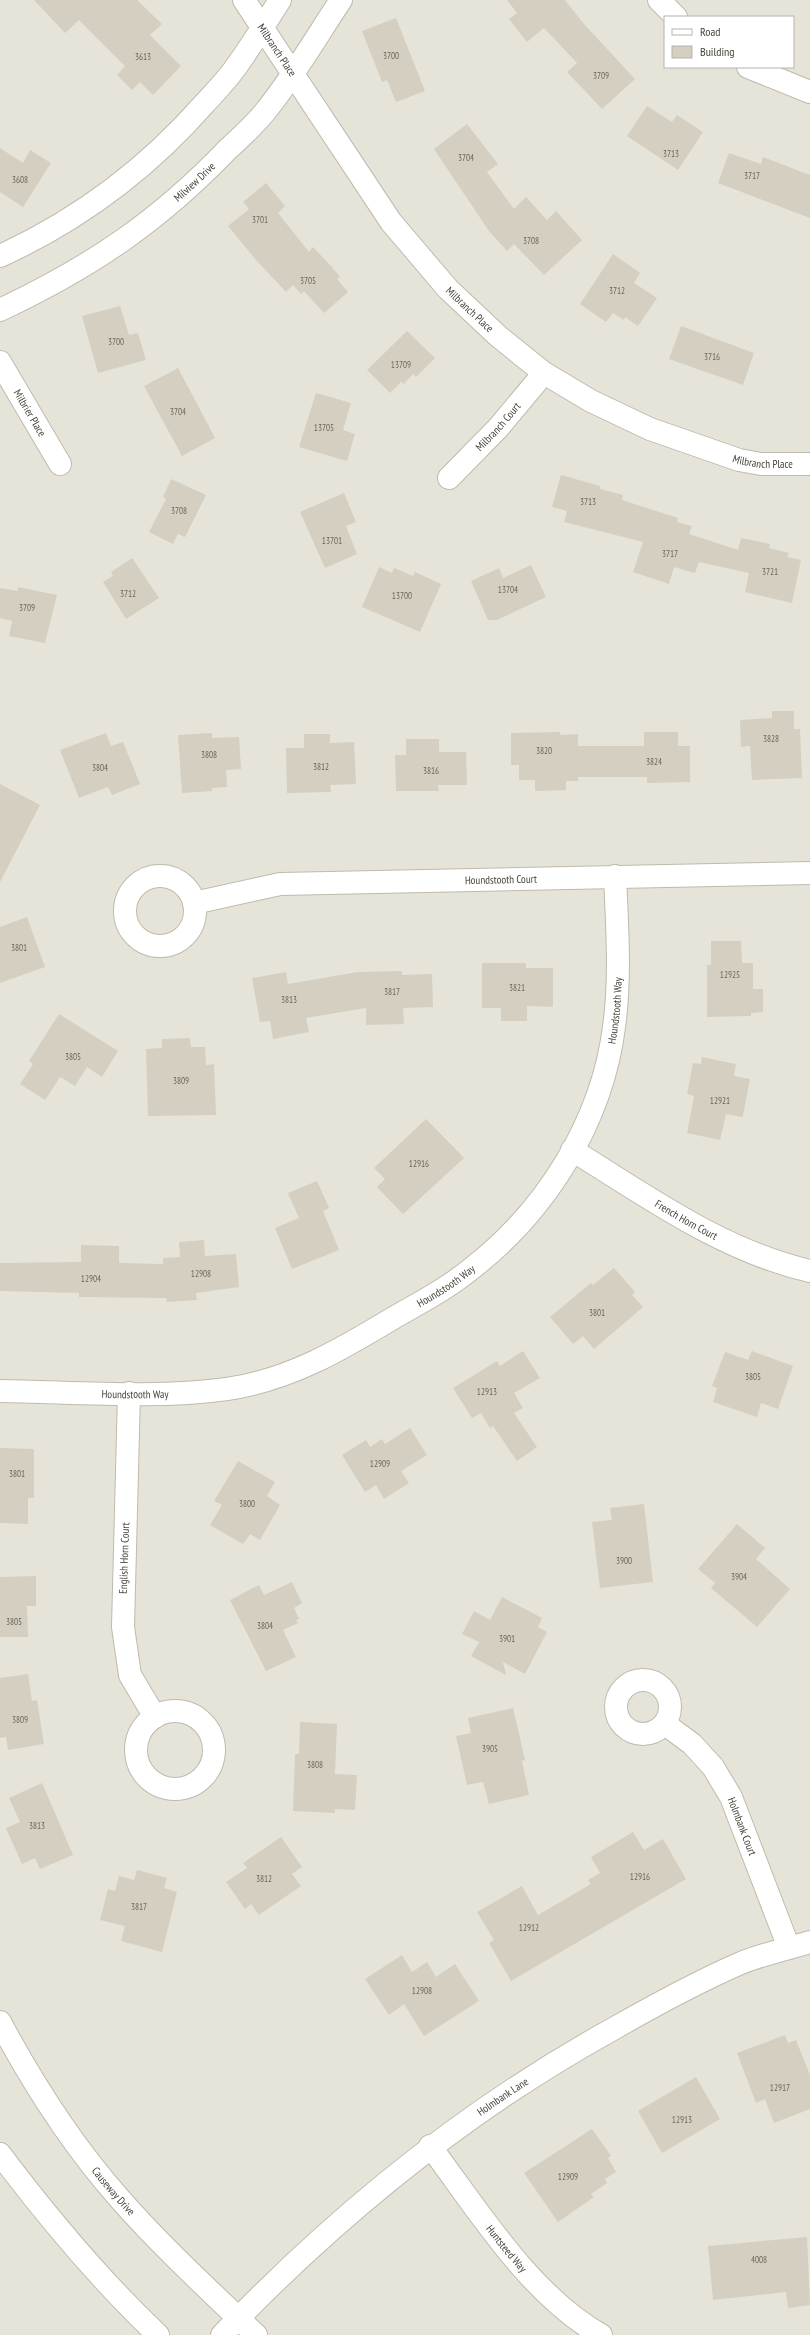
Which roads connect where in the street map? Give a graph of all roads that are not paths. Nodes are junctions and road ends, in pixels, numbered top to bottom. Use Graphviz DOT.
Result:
graph roads {
  1 [pos="244,0"];
  2 [pos="280,0"];
  3 [pos="341,0"];
  4 [pos="659,0"];
  5 [pos="675,16"];
  6 [pos="262,27"];
  7 [pos="750,68"];
  8 [pos="292,73"];
  9 [pos="810,92"];
  10 [pos="0,256"];
  11 [pos="0,310"];
  12 [pos="0,362"];
  13 [pos="544,372"];
  14 [pos="60,464"];
  15 [pos="810,464"];
  16 [pos="449,478"];
  17 [pos="810,872"];
  18 [pos="615,876"];
  19 [pos="194,903"];
  20 [pos="572,1150"];
  21 [pos="810,1271"];
  22 [pos="0,1391"];
  23 [pos="129,1393"];
  24 [pos="155,1717"];
  25 [pos="665,1724"];
  26 [pos="810,1942"];
  27 [pos="789,1948"];
  28 [pos="0,2022"];
  29 [pos="430,2146"];
  30 [pos="0,2154"];
  31 [pos="238,2318"];
  32 [pos="158,2335"];
  33 [pos="222,2335"];
  34 [pos="256,2335"];
  35 [pos="601,2335"];
  1 -- 6 [label="street, Milbranch Place"];
  2 -- 6 [label="street"];
  3 -- 8 [label="street, Milview Drive"];
  4 -- 5 [label="street"];
  6 -- 8 [label="street, Milbranch Place"];
  6 -- 10 [label="street"];
  7 -- 9 [label="street"];
  8 -- 11 [label="street, Milview Drive"];
  8 -- 13 [label="street, Milbranch Place"];
  12 -- 14 [label="street, Milbrier Place"];
  13 -- 15 [label="street, Milbranch Place"];
  13 -- 16 [label="street, Milbranch Court"];
  17 -- 18 [label="street, Houndstooth Court"];
  18 -- 19 [label="street, Houndstooth Court"];
  18 -- 20 [label="street, Houndstooth Way"];
  20 -- 21 [label="street, French Horn Court"];
  20 -- 23 [label="street, Houndstooth Way"];
  22 -- 23 [label="street, Houndstooth Way"];
  23 -- 24 [label="street, English Horn Court"];
  25 -- 27 [label="street, Holmbank Court"];
  26 -- 27 [label="street, Holmbank Lane"];
  27 -- 29 [label="street, Holmbank Lane"];
  28 -- 31 [label="street, Causeway Drive"];
  29 -- 31 [label="street, Holmbank Lane"];
  29 -- 35 [label="street, Huntsteed Way"];
  30 -- 32 [label="street"];
  31 -- 33 [label="street, Holmbank Lane"];
  31 -- 34 [label="street, Causeway Drive"];
}
